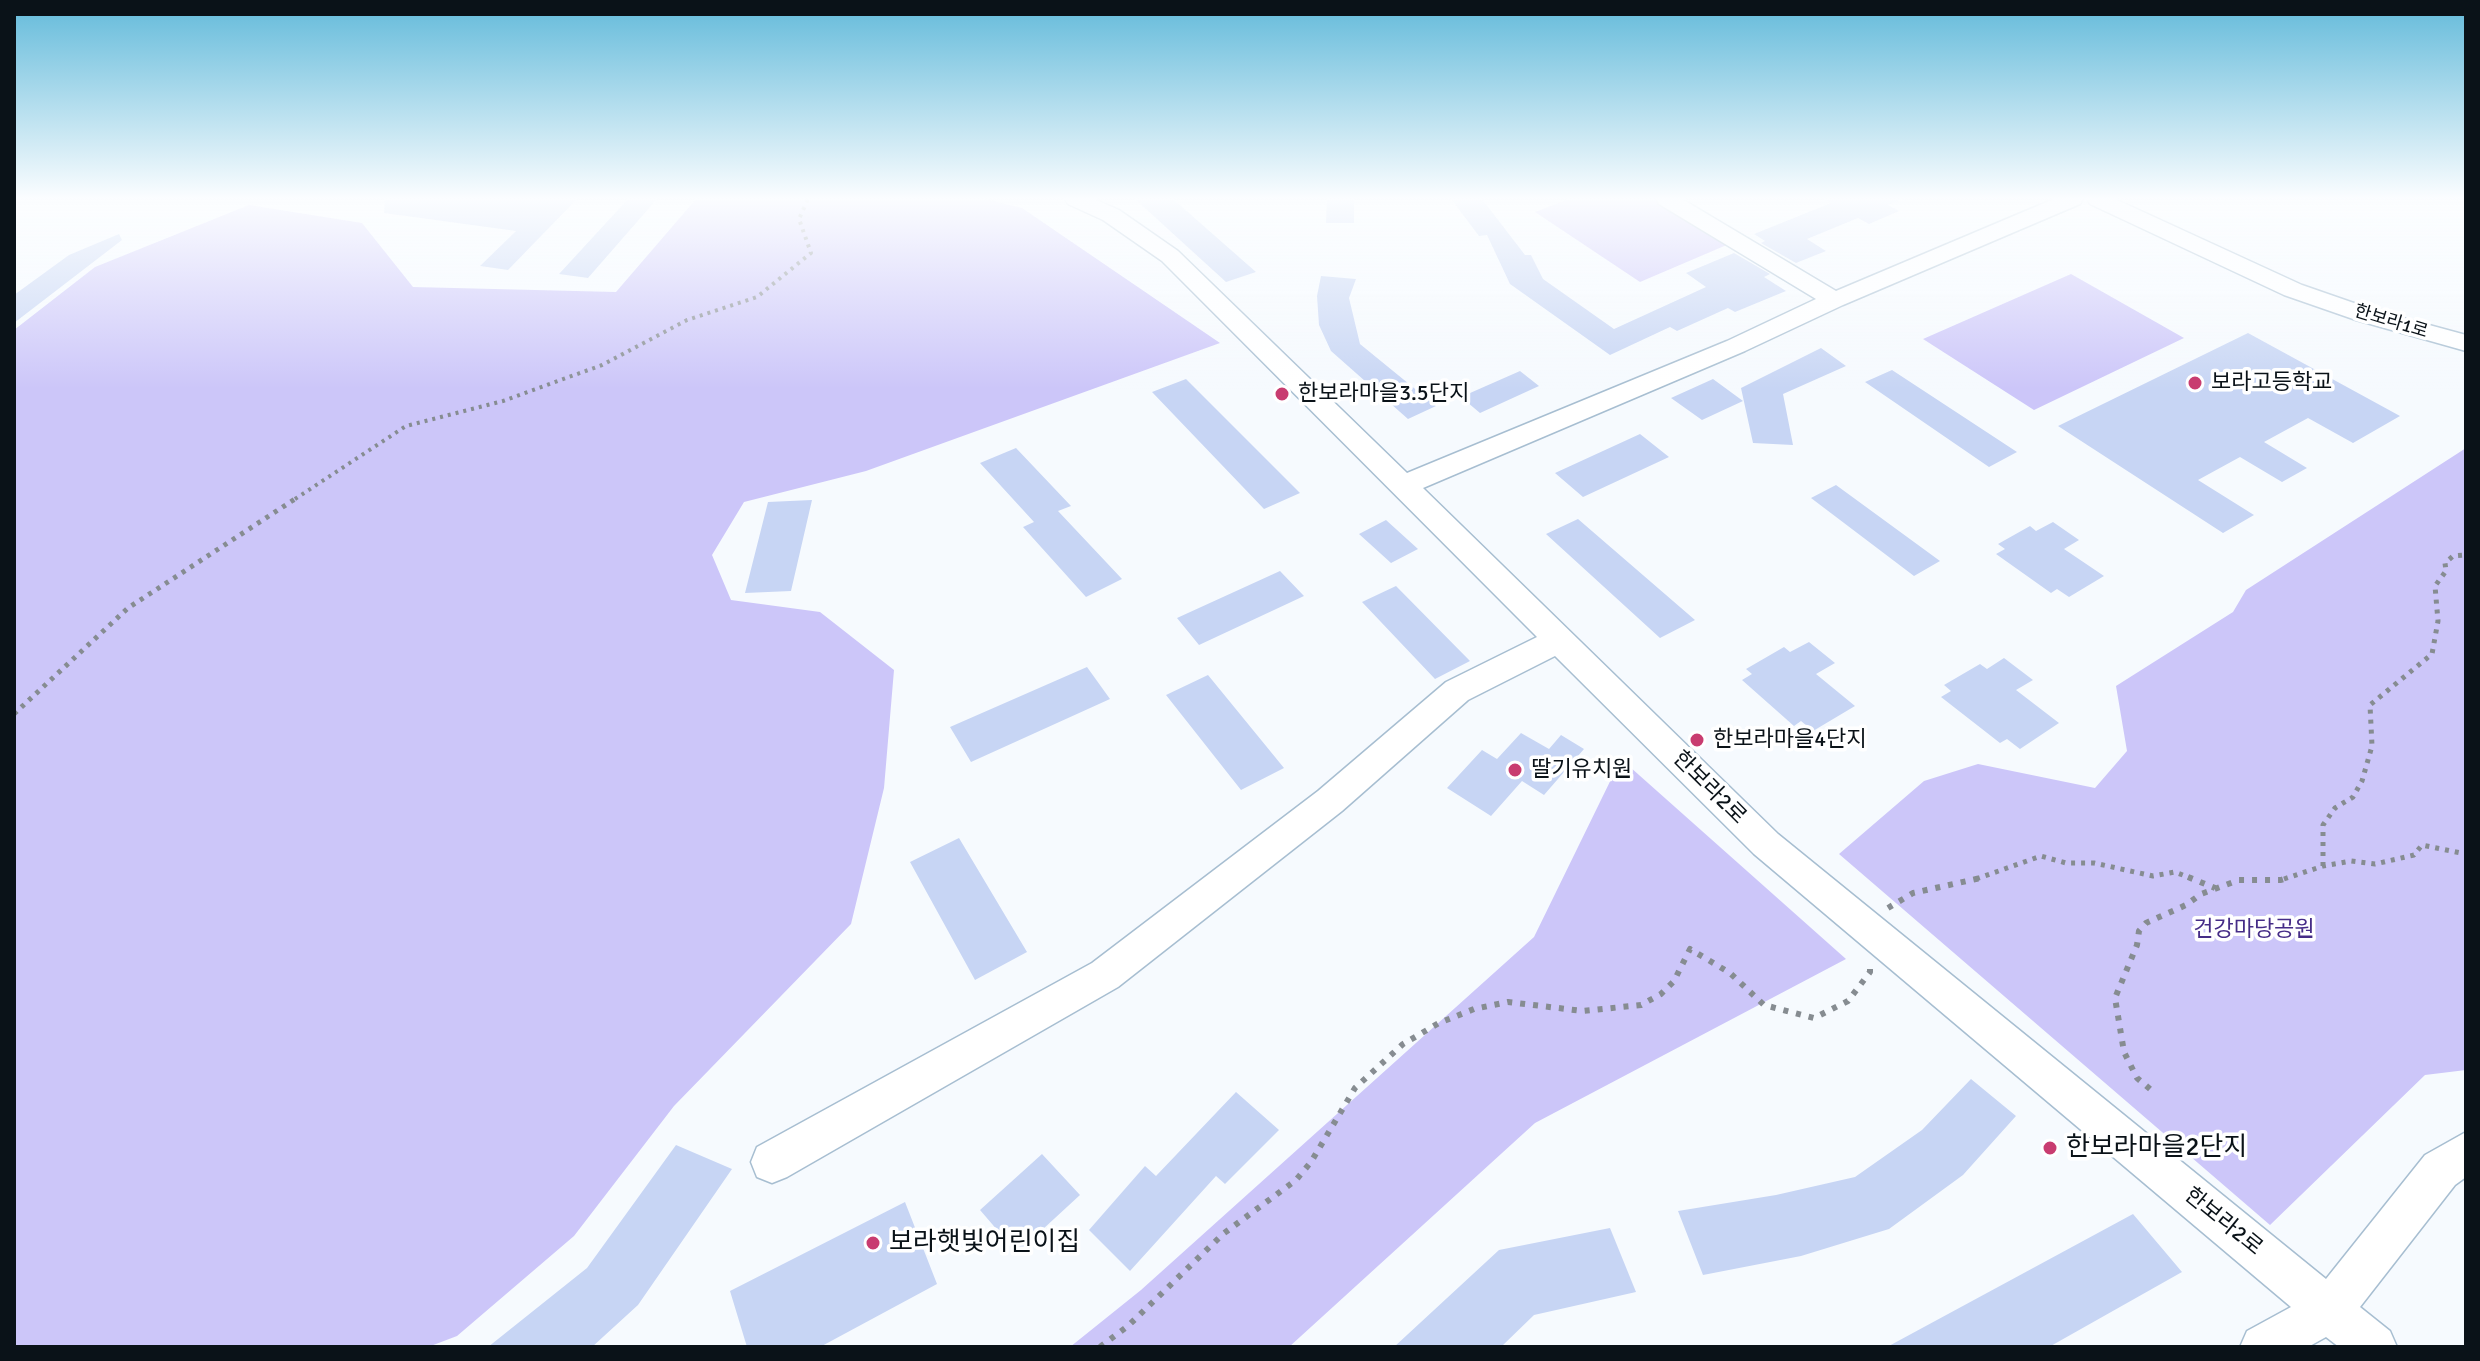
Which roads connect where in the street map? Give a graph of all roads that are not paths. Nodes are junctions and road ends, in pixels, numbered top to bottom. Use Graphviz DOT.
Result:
graph roads {
  1 [pos="1177,263"];
  2 [pos="1772,263"];
  3 [pos="1922,263"];
  4 [pos="2234,263"];
  5 [pos="1834,300"];
  6 [pos="2466,343"];
  7 [pos="1403,486"];
  8 [pos="1559,640"];
  9 [pos="2466,1152"];
  10 [pos="772,1162"];
  11 [pos="2330,1310"];
  12 [pos="2263,1347"];
  13 [pos="2374,1347"];
  1 -- 7 [label="street, 한보라2로"];
  2 -- 5 [label="street"];
  3 -- 5 [label="street"];
  4 -- 6 [label="street, 한보라1로"];
  5 -- 7 [label="street"];
  7 -- 8 [label="street, 한보라2로"];
  8 -- 10 [label="street"];
  8 -- 11 [label="street, 한보라2로"];
  9 -- 11 [label="street"];
  11 -- 12 [label="street"];
  11 -- 13 [label="street, 한보라2로"];
}
